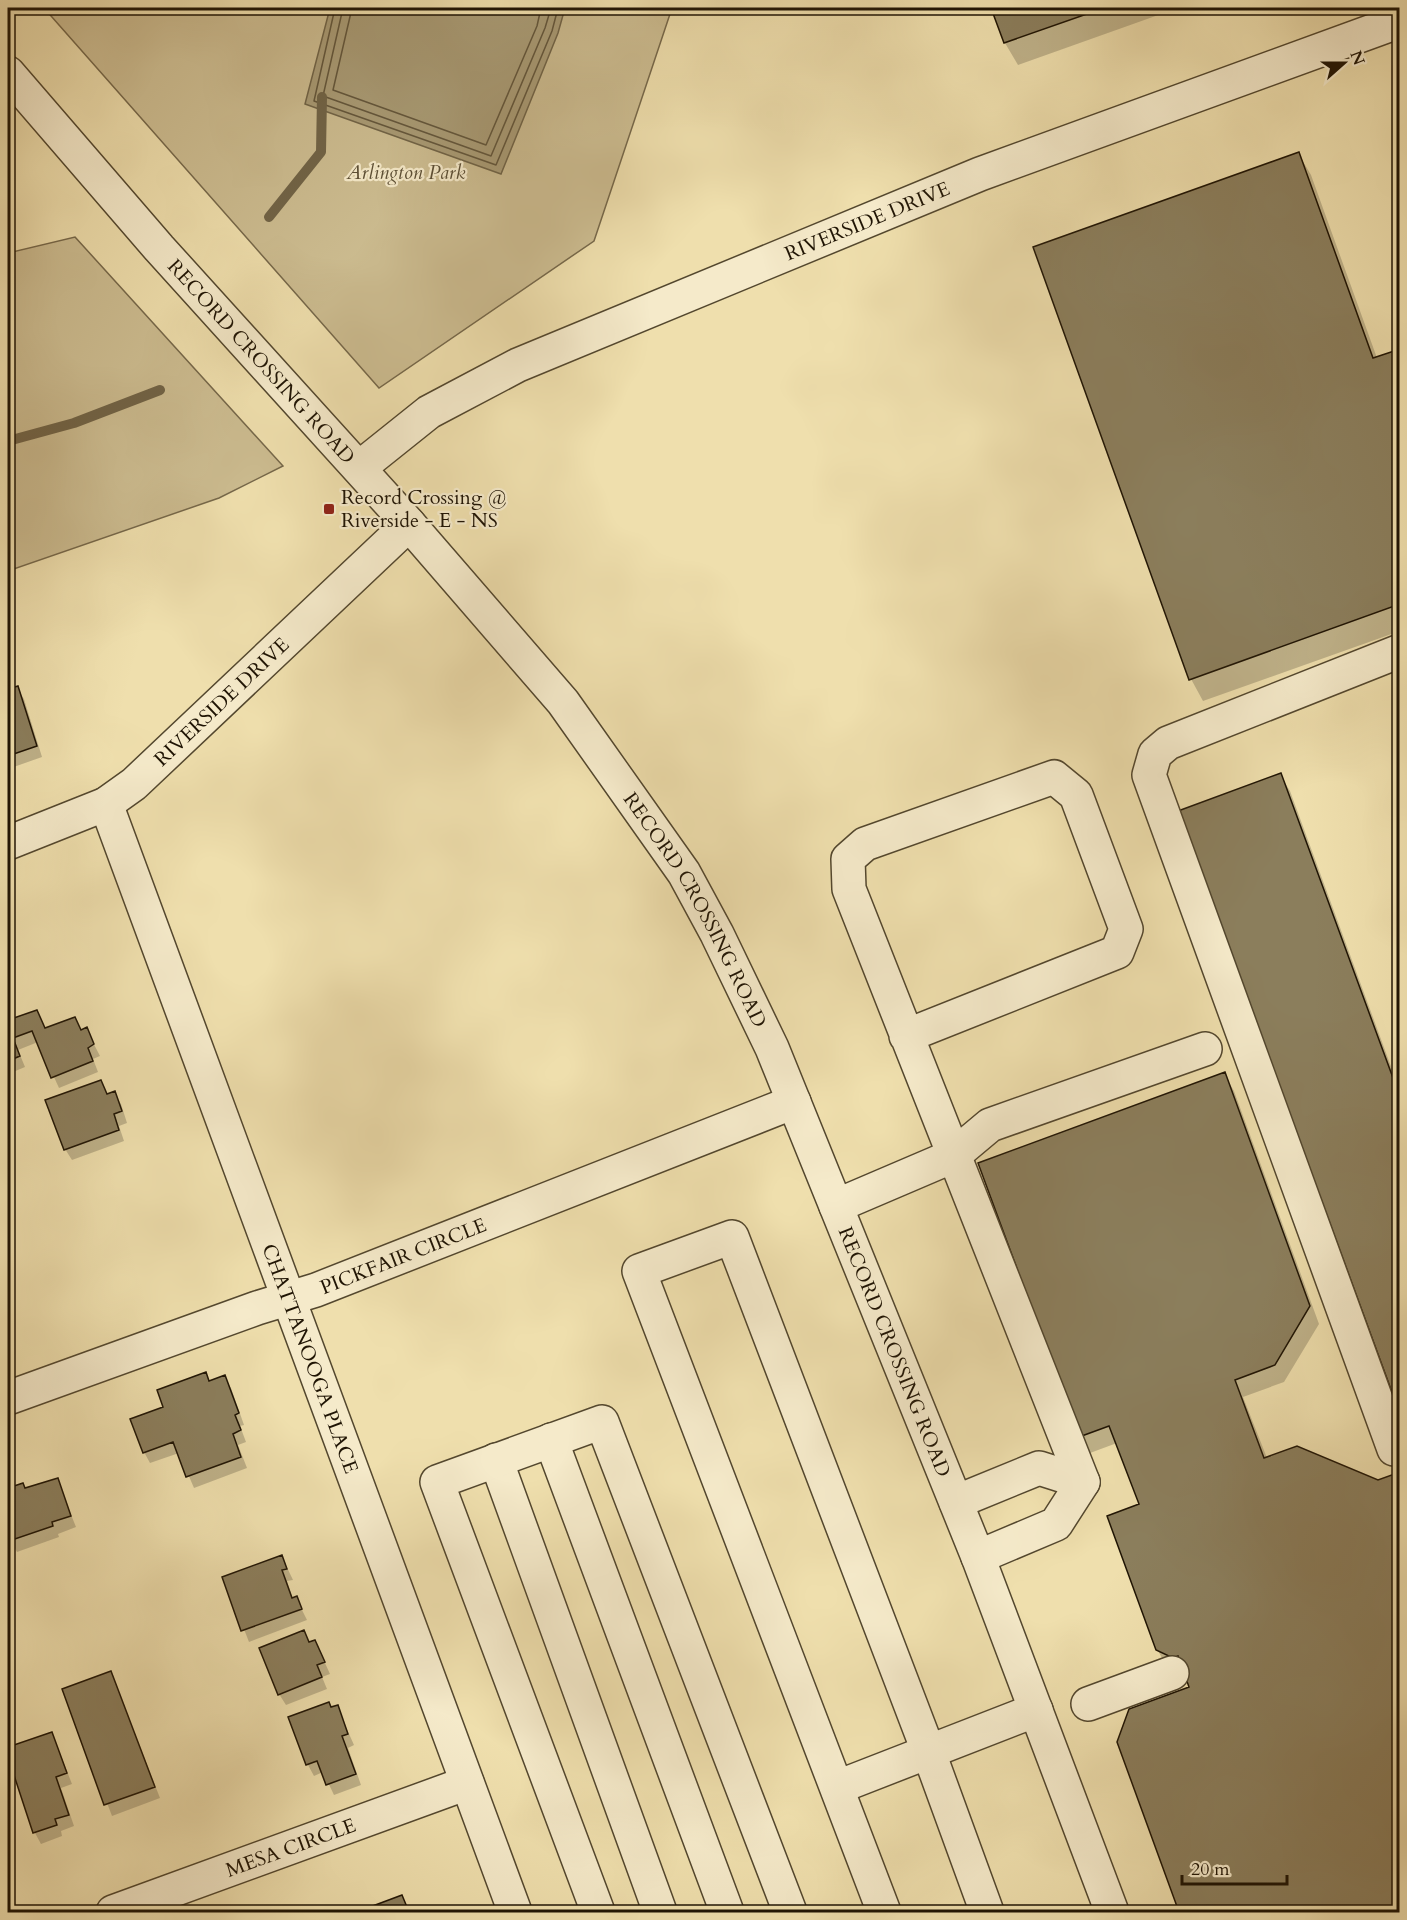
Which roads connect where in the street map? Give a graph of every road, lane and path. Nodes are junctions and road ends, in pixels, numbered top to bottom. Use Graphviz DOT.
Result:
graph roads {
  1 [pos="1400,21"];
  2 [pos="8,73"];
  3 [pos="359,468"];
  4 [pos="409,524"];
  5 [pos="1400,651"];
  6 [pos="106,804"];
  7 [pos="8,843"];
  8 [pos="906,1036"];
  9 [pos="1205,1049"];
  10 [pos="794,1102"];
  11 [pos="953,1156"];
  12 [pos="836,1206"];
  13 [pos="288,1299"];
  14 [pos="8,1398"];
  15 [pos="551,1440"];
  16 [pos="1394,1449"];
  17 [pos="496,1460"];
  18 [pos="1083,1482"];
  19 [pos="956,1502"];
  20 [pos="978,1557"];
  21 [pos="1172,1673"];
  22 [pos="1088,1704"];
  23 [pos="1036,1710"];
  24 [pos="929,1754"];
  25 [pos="467,1783"];
  26 [pos="838,1787"];
  27 [pos="113,1912"];
  28 [pos="515,1912"];
  29 [pos="597,1912"];
  30 [pos="660,1912"];
  31 [pos="727,1912"];
  32 [pos="790,1912"];
  33 [pos="884,1912"];
  34 [pos="987,1912"];
  35 [pos="1112,1912"];
  1 -- 3 [label="street, RIVERSIDE DRIVE"];
  2 -- 3 [label="street, RECORD CROSSING ROAD"];
  3 -- 4 [label="street, RECORD CROSSING ROAD"];
  4 -- 6 [label="street, RIVERSIDE DRIVE"];
  4 -- 10 [label="street, RECORD CROSSING ROAD"];
  5 -- 16 [label="street"];
  6 -- 7 [label="street, RIVERSIDE DRIVE"];
  6 -- 13 [label="street, CHATTANOOGA PLACE"];
  8 -- 8 [label="street"];
  8 -- 11 [label="street"];
  9 -- 11 [label="street"];
  10 -- 12 [label="street, RECORD CROSSING ROAD"];
  10 -- 13 [label="street, PICKFAIR CIRCLE"];
  11 -- 12 [label="street"];
  11 -- 18 [label="street"];
  12 -- 19 [label="street, RECORD CROSSING ROAD"];
  13 -- 14 [label="street, PICKFAIR CIRCLE"];
  13 -- 25 [label="street, CHATTANOOGA PLACE"];
  15 -- 17 [label="street"];
  15 -- 31 [label="street"];
  15 -- 32 [label="street"];
  17 -- 29 [label="street"];
  17 -- 30 [label="street"];
  18 -- 19 [label="street"];
  18 -- 20 [label="street"];
  19 -- 20 [label="street, RECORD CROSSING ROAD"];
  20 -- 23 [label="street, RECORD CROSSING ROAD"];
  21 -- 22 [label="street"];
  23 -- 24 [label="street"];
  23 -- 35 [label="street, RECORD CROSSING ROAD"];
  24 -- 26 [label="street"];
  24 -- 26 [label="street"];
  24 -- 34 [label="street"];
  25 -- 27 [label="street, MESA CIRCLE"];
  25 -- 28 [label="street, CHATTANOOGA PLACE"];
  26 -- 33 [label="street"];
}
